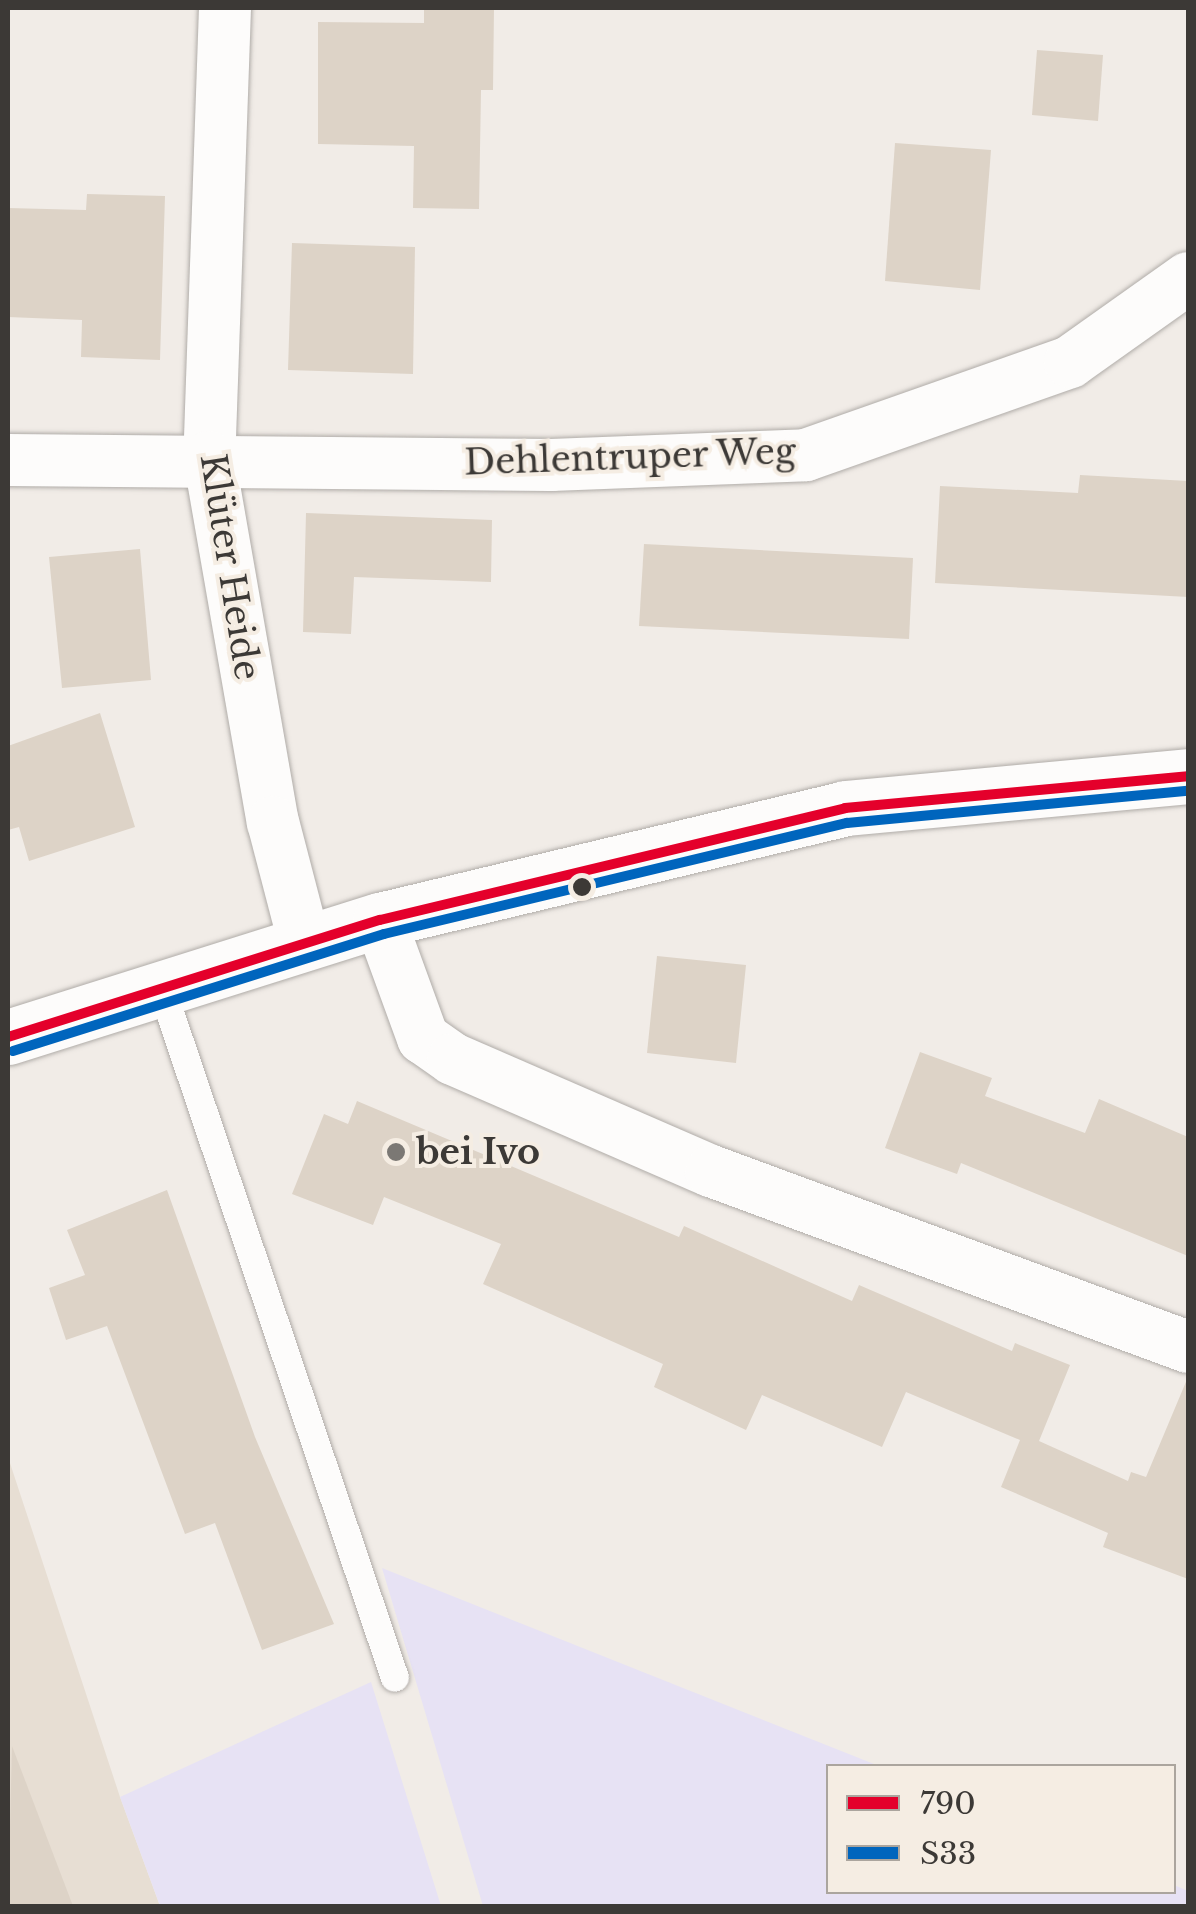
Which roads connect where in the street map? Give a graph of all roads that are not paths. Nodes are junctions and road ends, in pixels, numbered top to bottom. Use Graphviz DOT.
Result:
graph roads {
  1 [pos="226,8"];
  2 [pos="1188,278"];
  3 [pos="209,458"];
  4 [pos="8,460"];
  5 [pos="1188,776"];
  6 [pos="380,920"];
  7 [pos="304,942"];
  8 [pos="161,986"];
  9 [pos="8,1037"];
  10 [pos="1188,1346"];
  11 [pos="395,1678"];
  1 -- 3 [label="street, Klüter Heide"];
  2 -- 3 [label="street, Dehlentruper Weg"];
  3 -- 4 [label="street, Dehlentruper Weg"];
  3 -- 7 [label="street, Klüter Heide"];
  5 -- 6 [label="main road"];
  6 -- 7 [label="main road"];
  6 -- 10 [label="street"];
  7 -- 8 [label="main road"];
  8 -- 9 [label="main road"];
  8 -- 11 [label="lane"];
}
